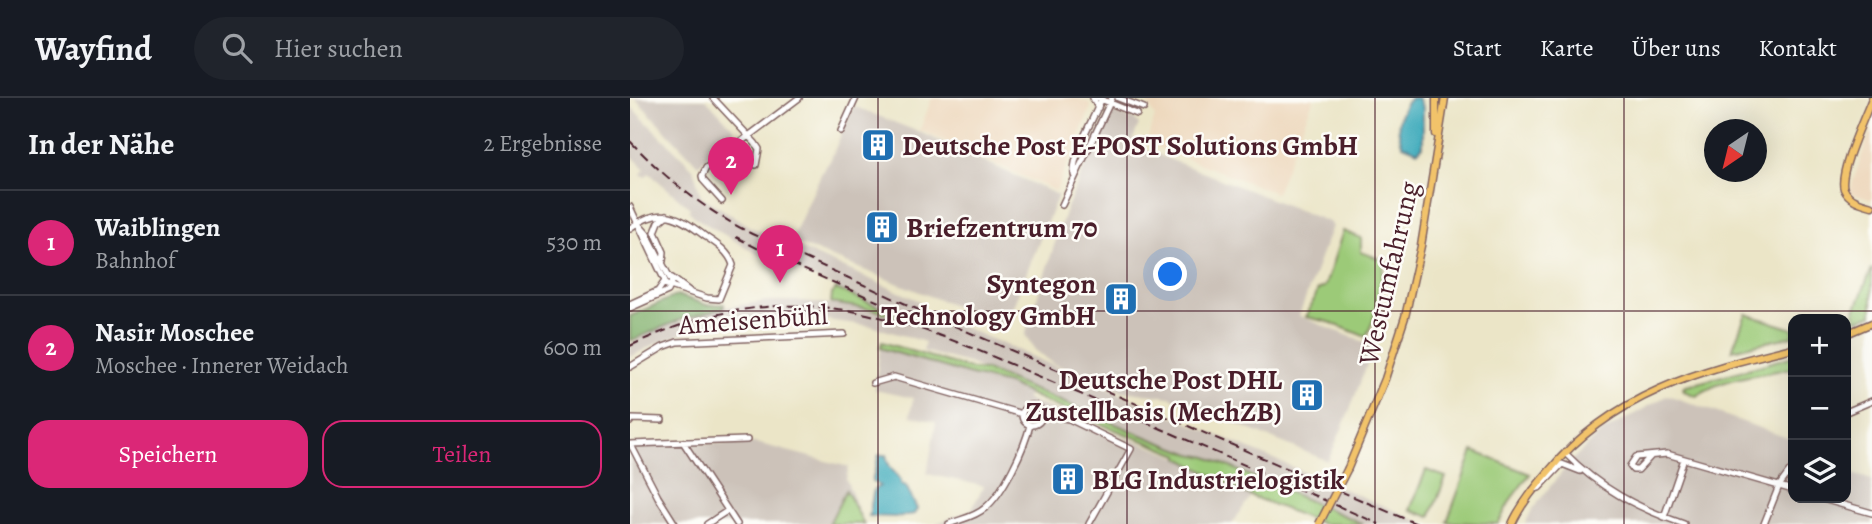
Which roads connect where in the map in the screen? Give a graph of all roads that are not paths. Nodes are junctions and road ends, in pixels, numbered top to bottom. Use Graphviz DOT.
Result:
graph roads {
  1 [pos="713,98"];
  2 [pos="799,98"];
  3 [pos="856,98"];
  4 [pos="1098,98"];
  5 [pos="1118,98"];
  6 [pos="1436,98"];
  7 [pos="1445,98"];
  8 [pos="1872,99"];
  9 [pos="1110,100"];
  10 [pos="1144,108"];
  11 [pos="1137,114"];
  12 [pos="841,131"];
  13 [pos="747,135"];
  14 [pos="1436,142"];
  15 [pos="756,165"];
  16 [pos="1074,175"];
  17 [pos="722,201"];
  18 [pos="1062,205"];
  19 [pos="1872,206"];
  20 [pos="630,208"];
  21 [pos="667,215"];
  22 [pos="637,223"];
  23 [pos="630,228"];
  24 [pos="663,262"];
  25 [pos="672,278"];
  26 [pos="664,284"];
  27 [pos="671,287"];
  28 [pos="693,294"];
  29 [pos="630,306"];
  30 [pos="1872,324"];
  31 [pos="1851,332"];
  32 [pos="844,334"];
  33 [pos="1788,349"];
  34 [pos="630,367"];
  35 [pos="873,383"];
  36 [pos="1872,401"];
  37 [pos="1851,410"];
  38 [pos="1022,414"];
  39 [pos="1042,414"];
  40 [pos="662,420"];
  41 [pos="630,422"];
  42 [pos="1030,425"];
  43 [pos="747,440"];
  44 [pos="683,442"];
  45 [pos="630,444"];
  46 [pos="1564,452"];
  47 [pos="1651,456"];
  48 [pos="1684,459"];
  49 [pos="1788,474"];
  50 [pos="1592,478"];
  51 [pos="1779,486"];
  52 [pos="1788,489"];
  53 [pos="1533,490"];
  54 [pos="1837,503"];
  55 [pos="727,511"];
  56 [pos="1872,513"];
  57 [pos="1664,517"];
  58 [pos="675,524"];
  59 [pos="707,524"];
  60 [pos="737,524"];
  61 [pos="949,524"];
  62 [pos="1089,524"];
  63 [pos="1319,524"];
  64 [pos="1512,524"];
  65 [pos="1684,524"];
  66 [pos="1764,524"];
  1 -- 13 [label="street"];
  2 -- 13 [label="street"];
  3 -- 12 [label="street"];
  4 -- 9 [label="street"];
  4 -- 16 [label="street"];
  5 -- 10 [label="street"];
  6 -- 14 [label="main road, Westumfahrung"];
  7 -- 14 [label="main road, Westumfahrung"];
  8 -- 19 [label="main road"];
  9 -- 11 [label="street"];
  9 -- 16 [label="street"];
  13 -- 15 [label="street"];
  13 -- 17 [label="street"];
  14 -- 63 [label="main road, Westumfahrung, bridge"];
  16 -- 18 [label="street"];
  20 -- 22 [label="street"];
  21 -- 22 [label="street"];
  21 -- 24 [label="street"];
  21 -- 28 [label="street"];
  22 -- 23 [label="street"];
  22 -- 24 [label="street"];
  22 -- 26 [label="street"];
  24 -- 25 [label="street"];
  25 -- 27 [label="street"];
  25 -- 28 [label="street"];
  26 -- 27 [label="street"];
  26 -- 29 [label="street"];
  27 -- 28 [label="street"];
  27 -- 29 [label="street"];
  30 -- 31 [label="main road"];
  32 -- 34 [label="street, Ameisenbühl"];
  33 -- 46 [label="main road"];
  35 -- 38 [label="street"];
  36 -- 37 [label="street"];
  38 -- 39 [label="street"];
  38 -- 42 [label="street"];
  39 -- 42 [label="street"];
  39 -- 62 [label="street"];
  40 -- 41 [label="street"];
  42 -- 61 [label="street"];
  43 -- 44 [label="street"];
  44 -- 45 [label="street"];
  44 -- 55 [label="street"];
  45 -- 58 [label="street"];
  46 -- 50 [label="street"];
  46 -- 53 [label="main road"];
  47 -- 48 [label="street"];
  48 -- 51 [label="street"];
  48 -- 57 [label="street"];
  49 -- 51 [label="street"];
  50 -- 53 [label="street"];
  50 -- 57 [label="street"];
  51 -- 52 [label="street"];
  51 -- 66 [label="street"];
  53 -- 64 [label="main road"];
  54 -- 56 [label="street"];
  55 -- 59 [label="street"];
  55 -- 60 [label="street"];
  57 -- 65 [label="street"];
}
